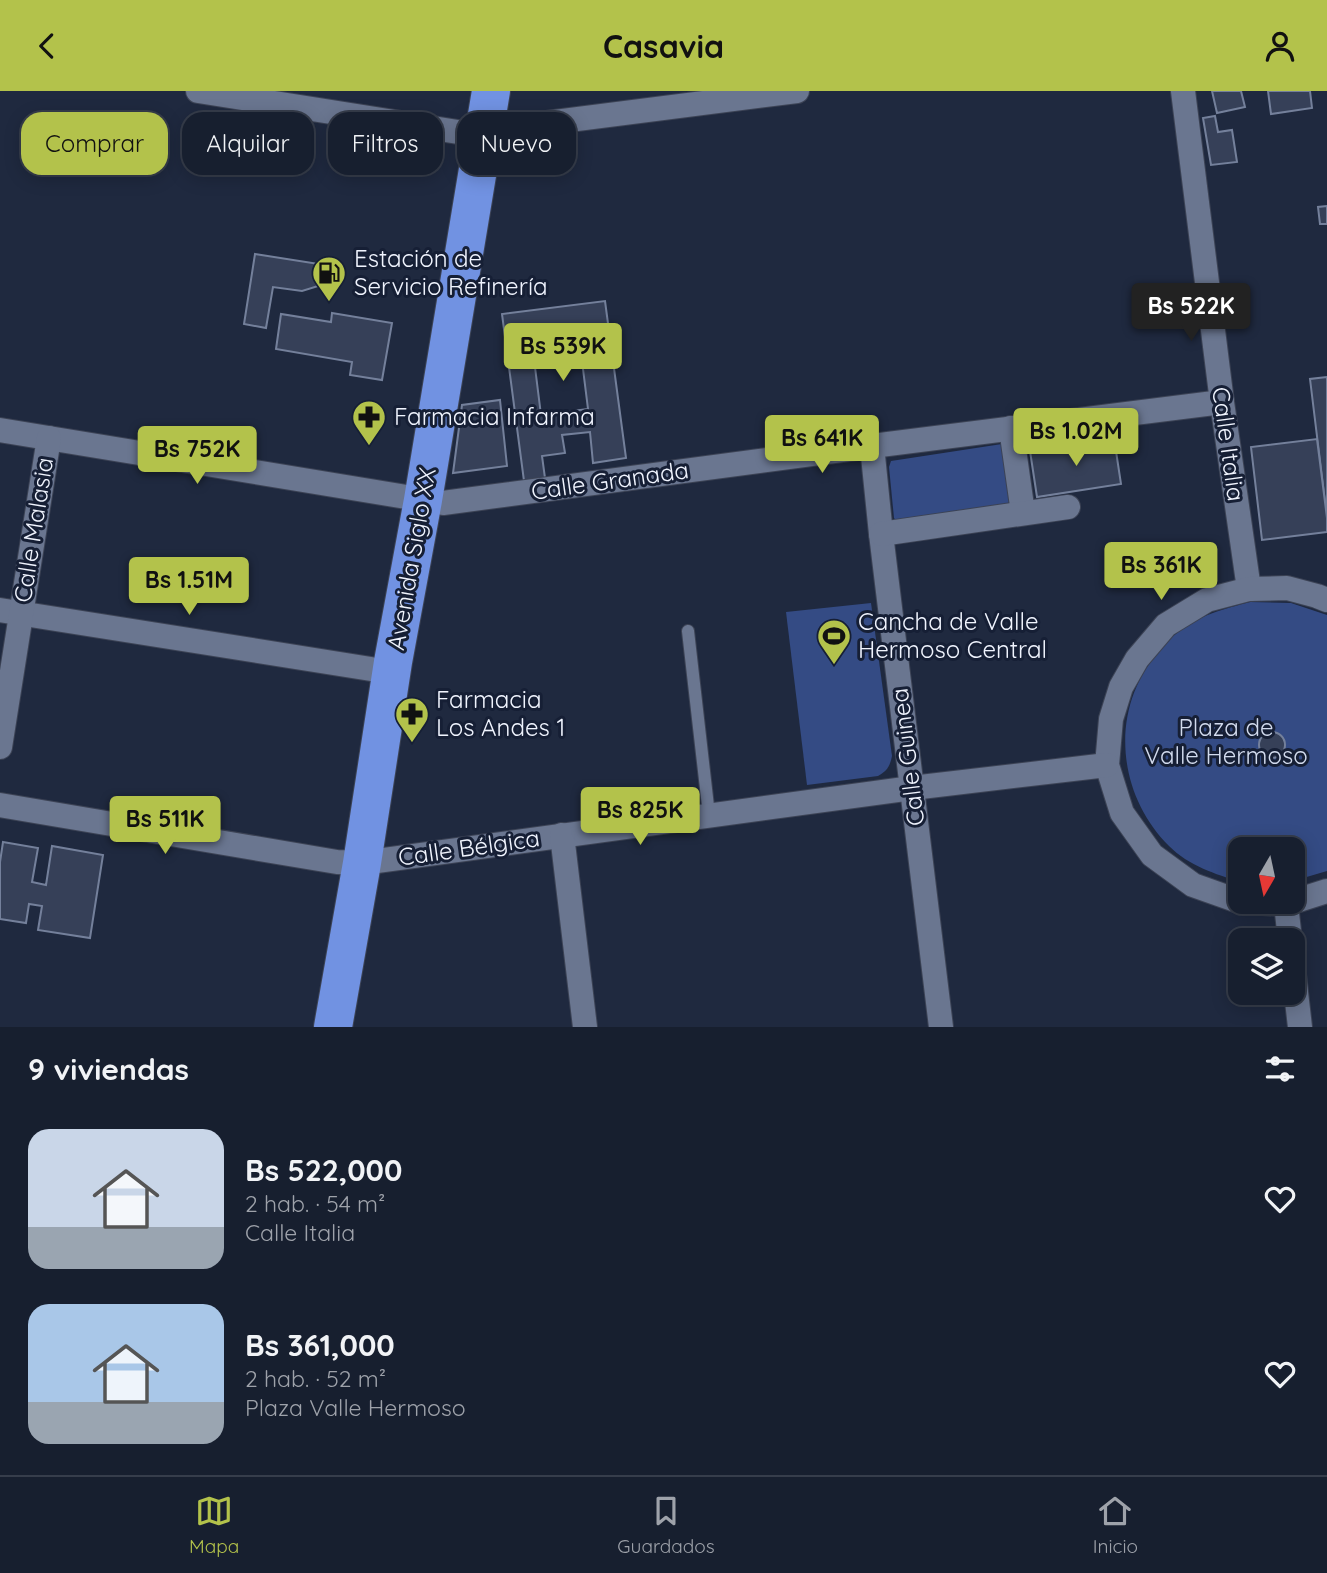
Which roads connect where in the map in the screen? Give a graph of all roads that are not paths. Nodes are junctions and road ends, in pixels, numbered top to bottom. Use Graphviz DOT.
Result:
graph roads {
  1 [pos="198,91"];
  2 [pos="464,91"];
  3 [pos="491,91"];
  4 [pos="797,91"];
  5 [pos="1183,91"];
  6 [pos="468,112"];
  7 [pos="481,112"];
  8 [pos="576,119"];
  9 [pos="457,130"];
  10 [pos="464,175"];
  11 [pos="1222,402"];
  12 [pos="1010,428"];
  13 [pos="0,430"];
  14 [pos="50,438"];
  15 [pos="872,446"];
  16 [pos="412,498"];
  17 [pos="1068,507"];
  18 [pos="1023,513"];
  19 [pos="881,534"];
  20 [pos="1249,589"];
  21 [pos="1327,600"];
  22 [pos="10,612"];
  23 [pos="688,631"];
  24 [pos="371,669"];
  25 [pos="0,747"];
  26 [pos="1107,765"];
  27 [pos="912,788"];
  28 [pos="0,805"];
  29 [pos="709,815"];
  30 [pos="562,835"];
  31 [pos="350,863"];
  32 [pos="1327,891"];
  33 [pos="1228,897"];
  34 [pos="1306,898"];
  35 [pos="1297,1005"];
  36 [pos="309,1027"];
  37 [pos="333,1027"];
  38 [pos="585,1027"];
  39 [pos="941,1027"];
  40 [pos="1300,1027"];
  1 -- 9 [label="street"];
  2 -- 6 [label="highway, Avenida Siglo XX"];
  3 -- 7 [label="highway, Avenida Siglo XX"];
  4 -- 8 [label="street"];
  5 -- 11 [label="street, Calle Italia"];
  10 -- 16 [label="highway, Avenida Siglo XX"];
  11 -- 12 [label="street, Calle Granada"];
  11 -- 20 [label="street, Calle Italia"];
  12 -- 15 [label="street, Calle Granada"];
  12 -- 18 [label="street"];
  13 -- 14 [label="street, Calle Granada"];
  14 -- 16 [label="street, Calle Granada"];
  14 -- 22 [label="street, Calle Malasia"];
  15 -- 16 [label="street, Calle Granada"];
  15 -- 19 [label="street, Calle Guinea"];
  16 -- 24 [label="highway, Avenida Siglo XX"];
  16 -- 31 [label="highway, Avenida Siglo XX"];
  17 -- 18 [label="street"];
  18 -- 19 [label="street"];
  19 -- 27 [label="street, Calle Guinea"];
  20 -- 21 [label="street"];
  20 -- 26 [label="street"];
  22 -- 24 [label="street"];
  22 -- 25 [label="street, Calle Malasia"];
  23 -- 29 [label="lane"];
  24 -- 31 [label="highway, Avenida Siglo XX"];
  26 -- 27 [label="street, Calle Bélgica"];
  26 -- 33 [label="street"];
  27 -- 29 [label="street, Calle Bélgica"];
  27 -- 39 [label="street, Calle Guinea"];
  28 -- 31 [label="street, Calle Bélgica"];
  29 -- 30 [label="street, Calle Bélgica"];
  30 -- 31 [label="street, Calle Bélgica"];
  30 -- 38 [label="street"];
  31 -- 36 [label="highway, Avenida Siglo XX"];
  31 -- 37 [label="highway, Avenida Siglo XX"];
  32 -- 34 [label="street"];
  35 -- 40 [label="street"];
}
